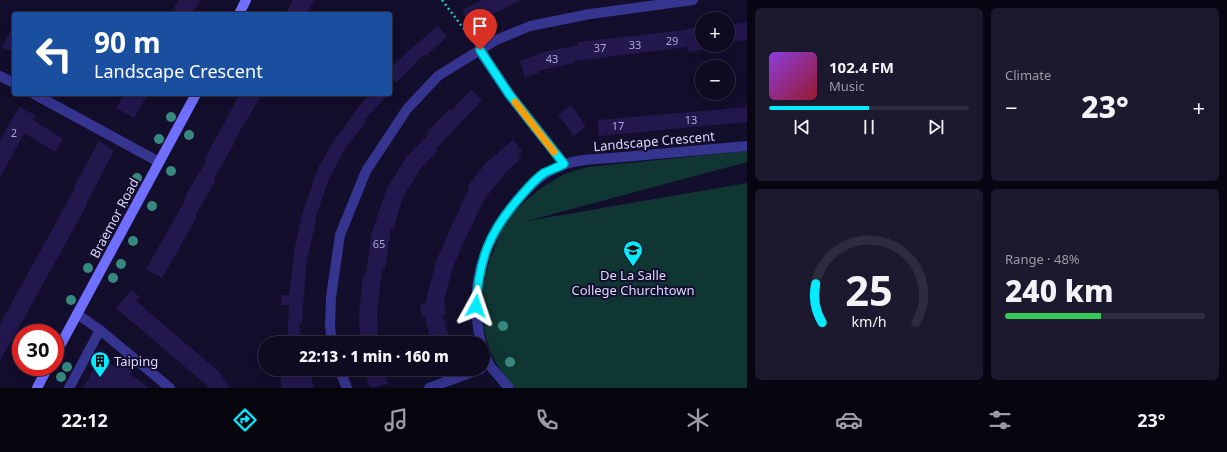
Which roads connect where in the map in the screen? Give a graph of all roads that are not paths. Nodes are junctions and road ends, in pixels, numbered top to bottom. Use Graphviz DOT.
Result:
graph roads {
  1 [pos="246,0"];
  2 [pos="693,0"];
  3 [pos="240,12"];
  4 [pos="477,47"];
  5 [pos="0,76"];
  6 [pos="12,82"];
  7 [pos="38,96"];
  8 [pos="195,96"];
  9 [pos="747,146"];
  10 [pos="159,162"];
  11 [pos="564,164"];
  12 [pos="77,314"];
  13 [pos="100,330"];
  14 [pos="331,336"];
  15 [pos="479,336"];
  16 [pos="64,338"];
  17 [pos="490,372"];
  18 [pos="43,376"];
  19 [pos="342,376"];
  20 [pos="463,376"];
  21 [pos="37,388"];
  22 [pos="69,388"];
  23 [pos="170,388"];
  24 [pos="346,388"];
  25 [pos="429,388"];
  26 [pos="508,388"];
  1 -- 3 [label="main road"];
  2 -- 4 [label="street"];
  4 -- 11 [label="street"];
  4 -- 14 [label="street"];
  5 -- 6 [label="street"];
  7 -- 10 [label="street"];
  8 -- 10 [label="main road, Braemor Road"];
  9 -- 11 [label="street, Landscape Crescent"];
  10 -- 12 [label="main road, Braemor Road"];
  11 -- 15 [label="street, Landscape Crescent"];
  12 -- 13 [label="street"];
  12 -- 16 [label="main road, Braemor Road"];
  13 -- 22 [label="street"];
  13 -- 23 [label="street"];
  17 -- 26 [label="street"];
  18 -- 21 [label="main road"];
  19 -- 24 [label="street"];
  20 -- 25 [label="street"];
}
